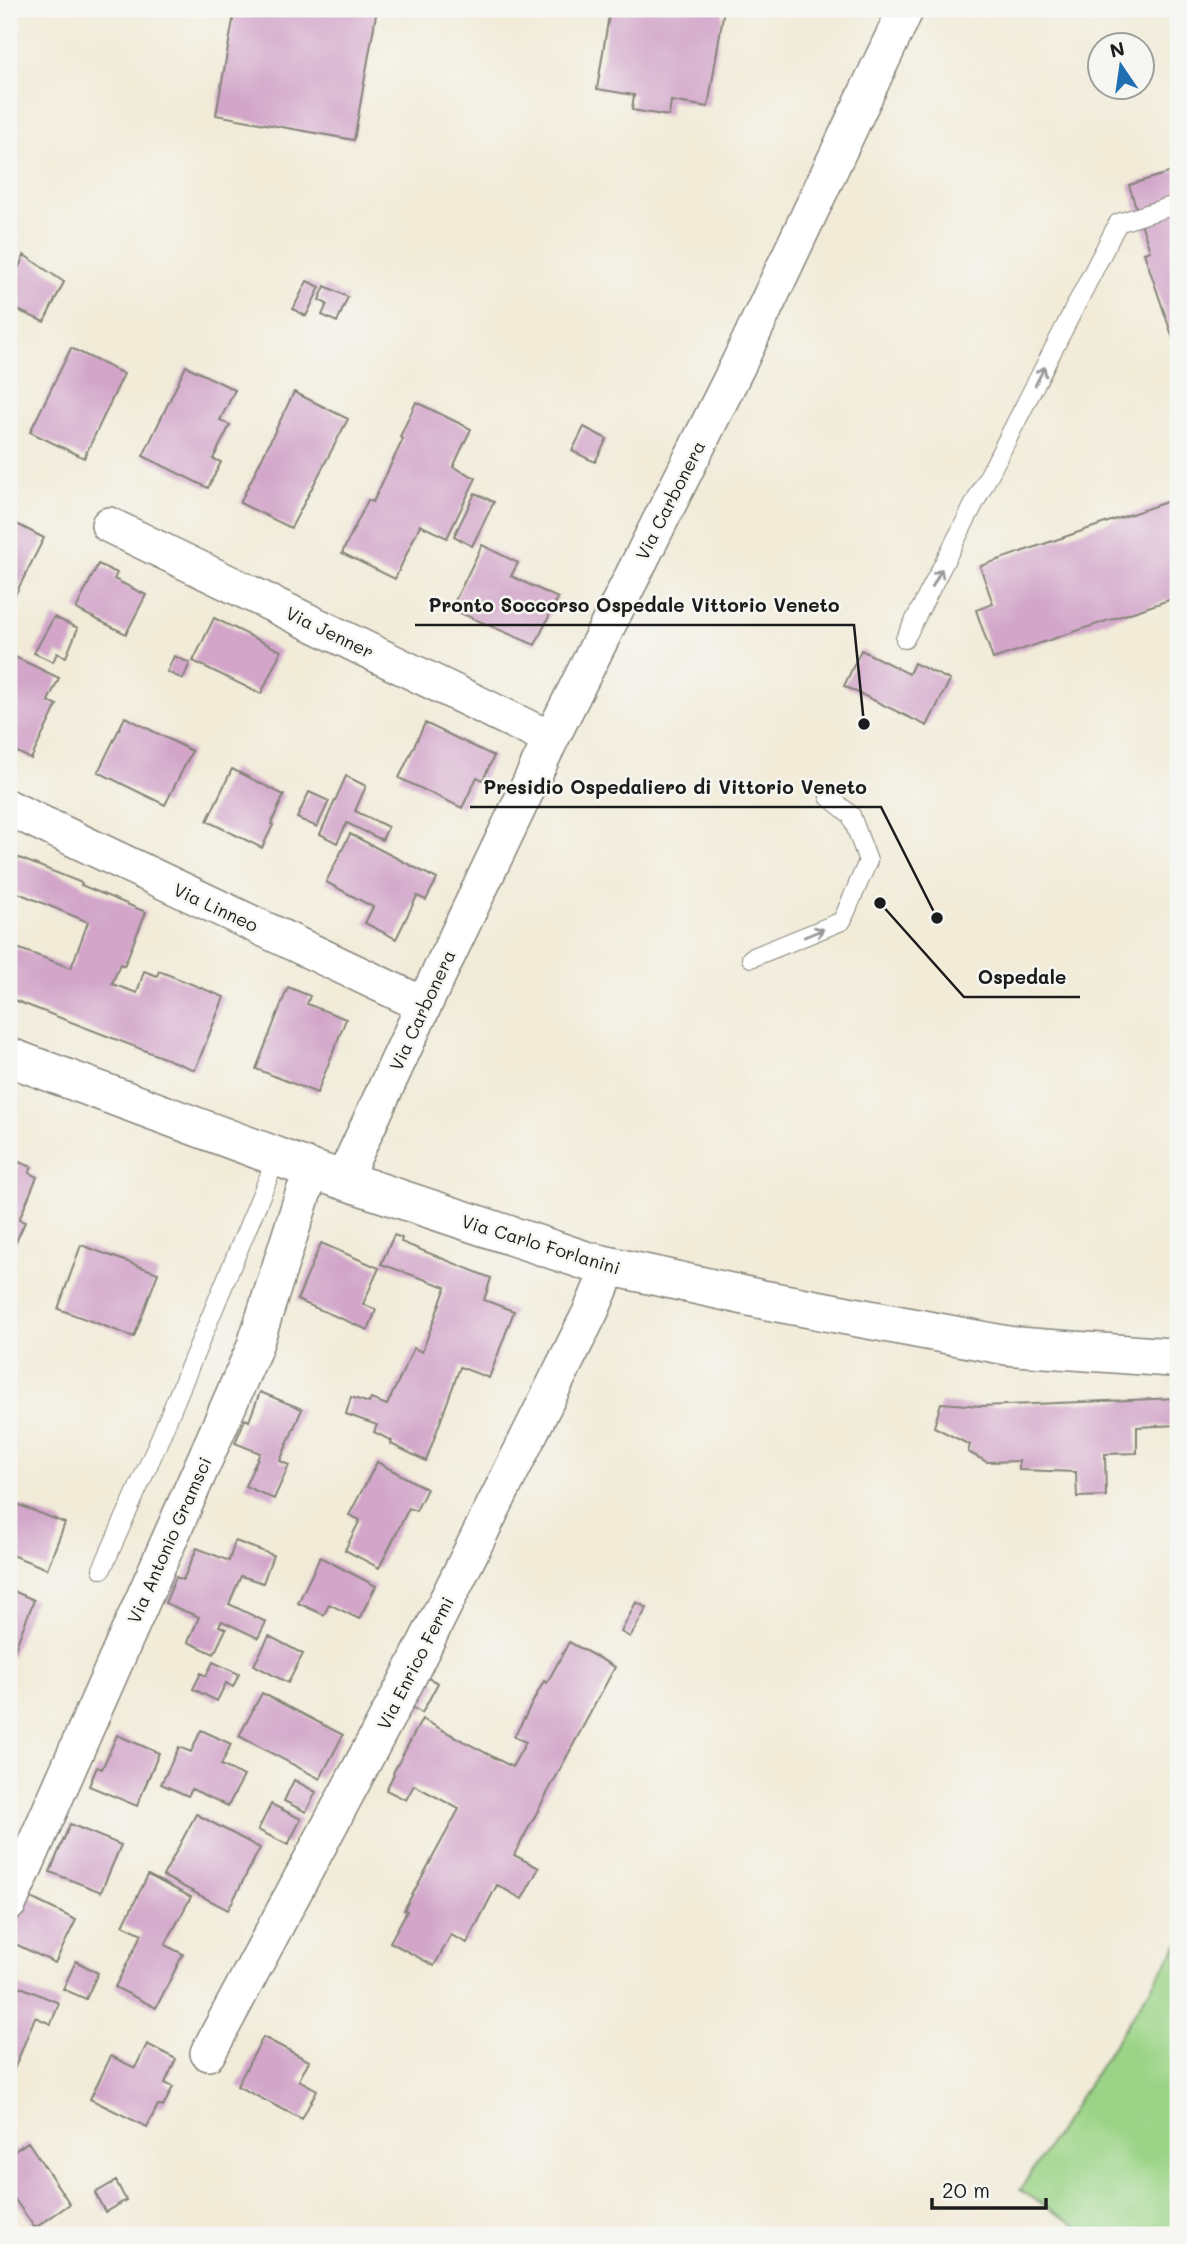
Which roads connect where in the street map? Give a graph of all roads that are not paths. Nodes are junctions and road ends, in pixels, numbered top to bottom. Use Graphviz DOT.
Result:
graph roads {
  1 [pos="906,9"];
  2 [pos="1178,204"];
  3 [pos="109,525"];
  4 [pos="905,639"];
  5 [pos="551,740"];
  6 [pos="829,797"];
  7 [pos="9,808"];
  8 [pos="751,958"];
  9 [pos="424,1005"];
  10 [pos="9,1057"];
  11 [pos="278,1157"];
  12 [pos="328,1175"];
  13 [pos="610,1266"];
  14 [pos="1178,1357"];
  15 [pos="102,1569"];
  16 [pos="9,1903"];
  17 [pos="208,2053"];
  1 -- 5 [label="street, Via Carbonera"];
  4 -- 2 [label="lane, one-way"];
  3 -- 5 [label="street, Via Jenner"];
  5 -- 9 [label="street, Via Carbonera"];
  8 -- 6 [label="lane, one-way"];
  7 -- 9 [label="street, Via Linneo"];
  9 -- 12 [label="street, Via Carbonera"];
  10 -- 11 [label="street, Via Carlo Forlanini"];
  11 -- 12 [label="street, Via Carlo Forlanini"];
  11 -- 15 [label="lane"];
  12 -- 13 [label="street, Via Carlo Forlanini"];
  12 -- 16 [label="street, Via Antonio Gramsci"];
  13 -- 14 [label="street, Via Carlo Forlanini"];
  13 -- 17 [label="street, Via Enrico Fermi"];
}
